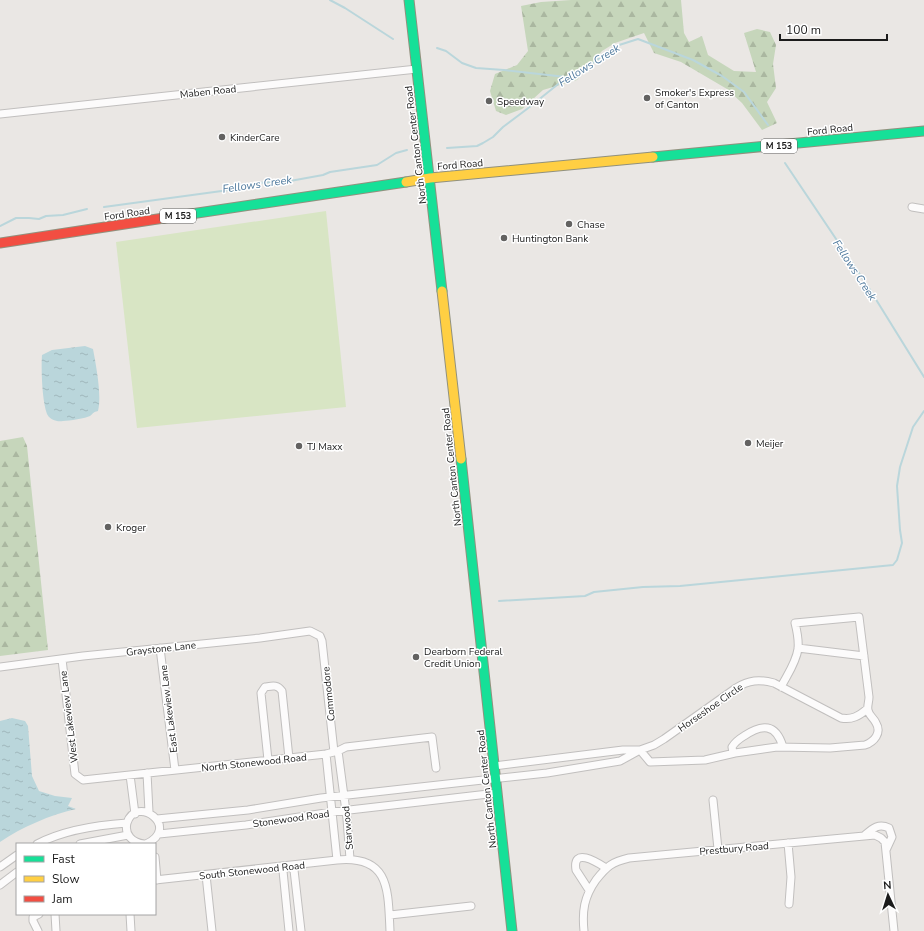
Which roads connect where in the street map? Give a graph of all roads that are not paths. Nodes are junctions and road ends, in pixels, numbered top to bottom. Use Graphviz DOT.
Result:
graph roads {
  1 [pos="409,0"];
  2 [pos="416,69"];
  3 [pos="0,114"];
  4 [pos="924,131"];
  5 [pos="430,178"];
  6 [pos="912,207"];
  7 [pos="924,209"];
  8 [pos="0,243"];
  9 [pos="320,636"];
  10 [pos="160,648"];
  11 [pos="798,648"];
  12 [pos="864,656"];
  13 [pos="62,659"];
  14 [pos="0,667"];
  15 [pos="781,687"];
  16 [pos="867,709"];
  17 [pos="783,747"];
  18 [pos="640,750"];
  19 [pos="336,751"];
  20 [pos="733,753"];
  21 [pos="326,754"];
  22 [pos="592,754"];
  23 [pos="289,758"];
  24 [pos="268,760"];
  25 [pos="529,762"];
  26 [pos="494,766"];
  27 [pos="594,766"];
  28 [pos="436,768"];
  29 [pos="175,770"];
  30 [pos="146,773"];
  31 [pos="75,774"];
  32 [pos="130,775"];
  33 [pos="531,775"];
  34 [pos="496,779"];
  35 [pos="421,786"];
  36 [pos="497,793"];
  37 [pos="344,796"];
  38 [pos="330,797"];
  39 [pos="713,800"];
  40 [pos="423,801"];
  41 [pos="346,810"];
  42 [pos="149,812"];
  43 [pos="332,812"];
  44 [pos="135,814"];
  45 [pos="157,819"];
  46 [pos="127,823"];
  47 [pos="159,834"];
  48 [pos="128,835"];
  49 [pos="865,835"];
  50 [pos="154,842"];
  51 [pos="40,843"];
  52 [pos="85,843"];
  53 [pos="136,843"];
  54 [pos="788,843"];
  55 [pos="718,849"];
  56 [pos="886,850"];
  57 [pos="16,856"];
  58 [pos="350,859"];
  59 [pos="337,860"];
  60 [pos="288,866"];
  61 [pos="0,867"];
  62 [pos="606,868"];
  63 [pos="16,873"];
  64 [pos="206,875"];
  65 [pos="156,880"];
  66 [pos="0,885"];
  67 [pos="589,890"];
  68 [pos="789,904"];
  69 [pos="471,906"];
  70 [pos="37,915"];
  71 [pos="55,915"];
  72 [pos="130,915"];
  73 [pos="390,915"];
  74 [pos="38,931"];
  75 [pos="56,931"];
  76 [pos="131,931"];
  77 [pos="212,931"];
  78 [pos="289,931"];
  79 [pos="300,931"];
  80 [pos="390,931"];
  81 [pos="512,931"];
  82 [pos="584,931"];
  83 [pos="894,931"];
  1 -- 2 [label="main road, North Canton Center Road"];
  2 -- 3 [label="street, Maben Road"];
  2 -- 5 [label="main road, North Canton Center Road"];
  4 -- 5 [label="main road, Ford Road / M 153"];
  5 -- 8 [label="main road, Ford Road / M 153"];
  5 -- 26 [label="main road, North Canton Center Road"];
  6 -- 7 [label="street"];
  9 -- 10 [label="street, Graystone Lane"];
  9 -- 19 [label="street, Commodore"];
  10 -- 13 [label="street, Graystone Lane"];
  10 -- 29 [label="street, East Lakeview Lane"];
  11 -- 12 [label="street"];
  11 -- 12 [label="street"];
  11 -- 15 [label="street"];
  12 -- 16 [label="street"];
  13 -- 14 [label="street, Graystone Lane"];
  13 -- 31 [label="street, West Lakeview Lane"];
  15 -- 16 [label="street, Horseshoe Circle"];
  15 -- 18 [label="street, Horseshoe Circle"];
  16 -- 17 [label="street"];
  17 -- 20 [label="street"];
  17 -- 20 [label="street"];
  18 -- 20 [label="street"];
  18 -- 22 [label="street, Horseshoe Circle"];
  18 -- 27 [label="street, Horseshoe Circle"];
  19 -- 21 [label="street, North Stonewood Road"];
  19 -- 28 [label="street, North Stonewood Road"];
  19 -- 37 [label="street, Starwood"];
  21 -- 23 [label="street, North Stonewood Road"];
  21 -- 38 [label="street, Starwood"];
  22 -- 25 [label="street, Horseshoe Circle"];
  22 -- 27 [label="street"];
  23 -- 24 [label="street, North Stonewood Road"];
  23 -- 24 [label="street"];
  24 -- 29 [label="street, North Stonewood Road"];
  25 -- 26 [label="street, Horseshoe Circle"];
  25 -- 33 [label="street"];
  26 -- 34 [label="main road, North Canton Center Road"];
  27 -- 33 [label="street, Horseshoe Circle"];
  29 -- 30 [label="street, North Stonewood Road"];
  30 -- 32 [label="street, North Stonewood Road"];
  30 -- 42 [label="street"];
  31 -- 32 [label="street, North Stonewood Road"];
  32 -- 44 [label="street"];
  33 -- 34 [label="street, Horseshoe Circle"];
  34 -- 35 [label="street, Stonewood Road"];
  34 -- 36 [label="main road, North Canton Center Road"];
  35 -- 37 [label="street, Stonewood Road"];
  35 -- 40 [label="street"];
  36 -- 40 [label="street, Stonewood Road"];
  36 -- 81 [label="main road, North Canton Center Road"];
  37 -- 38 [label="street, Stonewood Road"];
  37 -- 41 [label="street, Starwood"];
  38 -- 43 [label="street, Starwood"];
  38 -- 45 [label="street, Stonewood Road"];
  39 -- 55 [label="street"];
  40 -- 41 [label="street, Stonewood Road"];
  41 -- 43 [label="street, Stonewood Road"];
  41 -- 58 [label="street, Starwood"];
  42 -- 44 [label="street"];
  42 -- 45 [label="street"];
  43 -- 47 [label="street, Stonewood Road"];
  43 -- 59 [label="street, Starwood"];
  44 -- 46 [label="street"];
  45 -- 47 [label="street"];
  46 -- 48 [label="street"];
  46 -- 51 [label="street"];
  47 -- 50 [label="street"];
  48 -- 52 [label="street"];
  48 -- 53 [label="street"];
  49 -- 54 [label="street, Prestbury Road"];
  49 -- 56 [label="street, Prestbury Road"];
  49 -- 56 [label="street, Prestbury Road"];
  54 -- 55 [label="street, Prestbury Road"];
  54 -- 68 [label="street"];
  55 -- 62 [label="street, Prestbury Road"];
  56 -- 83 [label="street"];
  57 -- 61 [label="street"];
  58 -- 59 [label="street, South Stonewood Road"];
  58 -- 73 [label="street, Starwood"];
  59 -- 60 [label="street, South Stonewood Road"];
  60 -- 64 [label="street, South Stonewood Road"];
  60 -- 78 [label="street"];
  60 -- 79 [label="street"];
  62 -- 67 [label="street, Prestbury Road"];
  62 -- 67 [label="street"];
  63 -- 66 [label="street"];
  64 -- 65 [label="street, South Stonewood Road"];
  64 -- 77 [label="street"];
  67 -- 82 [label="street"];
  69 -- 73 [label="street"];
  70 -- 74 [label="street"];
  71 -- 75 [label="street"];
  72 -- 76 [label="street"];
  73 -- 80 [label="street, Starwood"];
}
